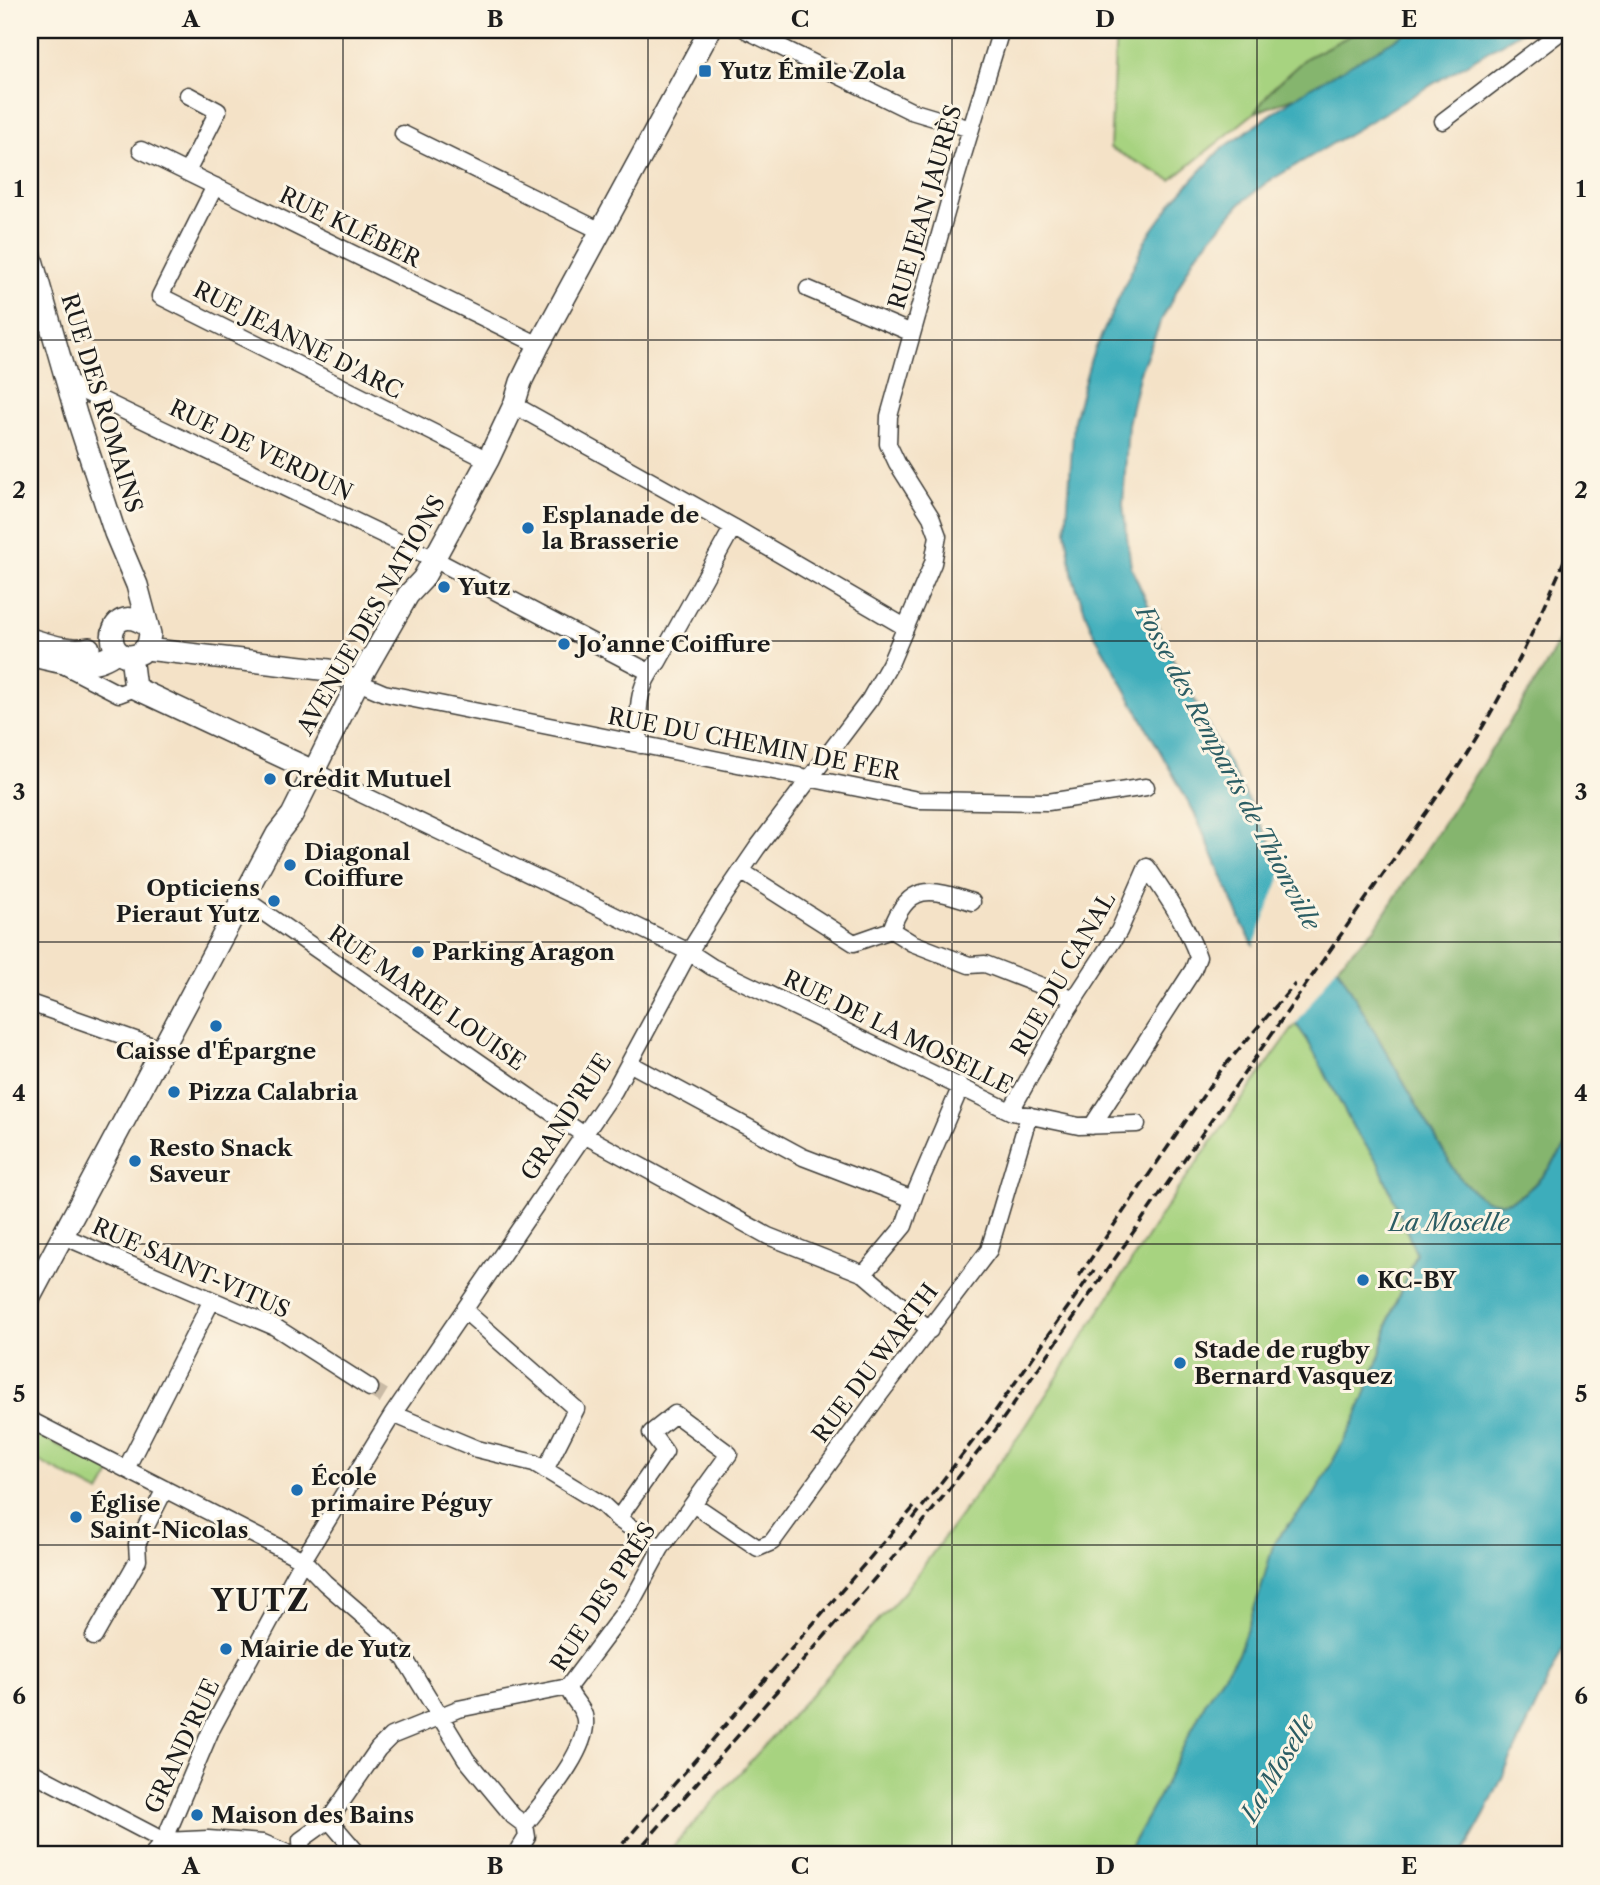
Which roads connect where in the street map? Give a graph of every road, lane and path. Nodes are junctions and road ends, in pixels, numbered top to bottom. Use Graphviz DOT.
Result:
graph roads {
  1 [pos="710,30"];
  2 [pos="746,30"];
  3 [pos="1001,30"];
  4 [pos="1563,30"];
  5 [pos="188,96"];
  6 [pos="1443,121"];
  7 [pos="971,129"];
  8 [pos="403,134"];
  9 [pos="141,149"];
  10 [pos="187,172"];
  11 [pos="215,186"];
  12 [pos="601,231"];
  13 [pos="32,266"];
  14 [pos="808,289"];
  15 [pos="912,333"];
  16 [pos="539,345"];
  17 [pos="68,384"];
  18 [pos="893,397"];
  19 [pos="514,405"];
  20 [pos="488,460"];
  21 [pos="733,527"];
  22 [pos="434,559"];
  23 [pos="128,567"];
  24 [pos="125,619"];
  25 [pos="146,625"];
  26 [pos="905,626"];
  27 [pos="30,639"];
  28 [pos="126,650"];
  29 [pos="30,655"];
  30 [pos="59,663"];
  31 [pos="649,672"];
  32 [pos="358,682"];
  33 [pos="135,688"];
  34 [pos="640,745"];
  35 [pos="313,771"];
  36 [pos="810,778"];
  37 [pos="1146,787"];
  38 [pos="741,872"];
  39 [pos="243,898"];
  40 [pos="972,902"];
  41 [pos="891,930"];
  42 [pos="689,952"];
  43 [pos="1074,999"];
  44 [pos="30,1003"];
  45 [pos="161,1049"];
  46 [pos="629,1063"];
  47 [pos="961,1086"];
  48 [pos="1012,1112"];
  49 [pos="1029,1115"];
  50 [pos="1137,1124"];
  51 [pos="1093,1126"];
  52 [pos="584,1135"];
  53 [pos="913,1199"];
  54 [pos="63,1237"];
  55 [pos="864,1274"];
  56 [pos="30,1297"];
  57 [pos="212,1300"];
  58 [pos="464,1310"];
  59 [pos="930,1331"];
  60 [pos="370,1388"];
  61 [pos="393,1406"];
  62 [pos="30,1420"];
  63 [pos="127,1469"];
  64 [pos="545,1470"];
  65 [pos="165,1489"];
  66 [pos="693,1504"];
  67 [pos="618,1519"];
  68 [pos="661,1548"];
  69 [pos="303,1560"];
  70 [pos="94,1637"];
  71 [pos="568,1687"];
  72 [pos="438,1716"];
  73 [pos="30,1771"];
  74 [pos="329,1820"];
  75 [pos="526,1831"];
  76 [pos="164,1841"];
  77 [pos="152,1855"];
  78 [pos="292,1855"];
  79 [pos="302,1855"];
  80 [pos="359,1855"];
  81 [pos="516,1855"];
  1 -- 12 [label="main road, AVENUE DES NATIONS"];
  2 -- 7 [label="street"];
  3 -- 7 [label="street, RUE JEAN JAURÈS"];
  4 -- 6 [label="street"];
  5 -- 10 [label="street"];
  7 -- 15 [label="street, RUE JEAN JAURÈS"];
  8 -- 12 [label="street"];
  9 -- 10 [label="street, RUE KLÉBER"];
  10 -- 11 [label="street, RUE KLÉBER"];
  11 -- 16 [label="street, RUE KLÉBER"];
  11 -- 20 [label="street, RUE JEANNE D'ARC"];
  12 -- 16 [label="main road, AVENUE DES NATIONS"];
  13 -- 17 [label="main road, RUE DES ROMAINS"];
  14 -- 15 [label="street"];
  15 -- 18 [label="street, RUE JEAN JAURÈS"];
  16 -- 19 [label="main road, AVENUE DES NATIONS"];
  17 -- 22 [label="street, RUE DE VERDUN"];
  17 -- 23 [label="main road, RUE DES ROMAINS"];
  18 -- 26 [label="street, GRAND'RUE"];
  19 -- 20 [label="main road, AVENUE DES NATIONS"];
  19 -- 21 [label="street"];
  20 -- 22 [label="main road, AVENUE DES NATIONS"];
  21 -- 26 [label="street"];
  21 -- 31 [label="street"];
  22 -- 31 [label="street"];
  22 -- 32 [label="main road, AVENUE DES NATIONS"];
  23 -- 24 [label="main road, RUE DES ROMAINS"];
  23 -- 25 [label="main road, RUE DES ROMAINS"];
  24 -- 25 [label="main road"];
  24 -- 28 [label="main road"];
  25 -- 28 [label="main road, RUE DES ROMAINS"];
  26 -- 36 [label="street, GRAND'RUE"];
  27 -- 28 [label="main road"];
  28 -- 30 [label="main road"];
  28 -- 32 [label="main road"];
  28 -- 33 [label="main road, RUE DES ROMAINS"];
  29 -- 30 [label="main road"];
  30 -- 33 [label="street"];
  31 -- 34 [label="street"];
  32 -- 34 [label="street, RUE DU CHEMIN DE FER"];
  32 -- 35 [label="main road, AVENUE DES NATIONS"];
  33 -- 35 [label="main road"];
  34 -- 36 [label="street, RUE DU CHEMIN DE FER"];
  35 -- 39 [label="main road, AVENUE DES NATIONS"];
  35 -- 42 [label="street, RUE DE LA MOSELLE"];
  36 -- 37 [label="street, RUE DU CHEMIN DE FER"];
  36 -- 38 [label="street, GRAND'RUE"];
  38 -- 41 [label="street"];
  38 -- 42 [label="street, GRAND'RUE"];
  39 -- 45 [label="main road, AVENUE DES NATIONS"];
  39 -- 52 [label="street, RUE MARIE LOUISE"];
  40 -- 41 [label="street"];
  41 -- 43 [label="street"];
  42 -- 46 [label="street, GRAND'RUE"];
  42 -- 47 [label="street, RUE DE LA MOSELLE"];
  43 -- 48 [label="street, RUE DU CANAL"];
  43 -- 51 [label="street, RUE DU CANAL"];
  44 -- 45 [label="street"];
  45 -- 54 [label="main road, AVENUE DES NATIONS"];
  46 -- 52 [label="street, GRAND'RUE"];
  46 -- 53 [label="street"];
  47 -- 48 [label="street, RUE DE LA MOSELLE"];
  47 -- 53 [label="street"];
  48 -- 49 [label="street, RUE DE LA MOSELLE"];
  49 -- 51 [label="street, RUE DE LA MOSELLE"];
  49 -- 59 [label="street, RUE DU WARTH"];
  50 -- 51 [label="street, RUE DE LA MOSELLE"];
  52 -- 55 [label="street, RUE MARIE LOUISE"];
  52 -- 58 [label="street, GRAND'RUE"];
  53 -- 55 [label="street"];
  54 -- 56 [label="main road, AVENUE DES NATIONS"];
  54 -- 57 [label="street, RUE SAINT-VITUS"];
  55 -- 59 [label="street, RUE MARIE LOUISE"];
  57 -- 60 [label="street, RUE SAINT-VITUS"];
  57 -- 63 [label="street"];
  58 -- 61 [label="street, GRAND'RUE"];
  58 -- 64 [label="street"];
  59 -- 66 [label="street, RUE DU WARTH"];
  61 -- 64 [label="street"];
  61 -- 69 [label="street, GRAND'RUE"];
  62 -- 63 [label="street"];
  63 -- 65 [label="street"];
  64 -- 67 [label="street"];
  65 -- 69 [label="street"];
  65 -- 70 [label="street"];
  66 -- 67 [label="street, RUE DES PRÉS"];
  66 -- 68 [label="street, RUE DES PRÉS"];
  67 -- 68 [label="street"];
  68 -- 71 [label="street, RUE DES PRÉS"];
  69 -- 72 [label="street"];
  69 -- 76 [label="street, GRAND'RUE"];
  71 -- 72 [label="street"];
  71 -- 75 [label="street, RUE DES PRÉS"];
  72 -- 74 [label="street"];
  72 -- 75 [label="street"];
  73 -- 76 [label="street"];
  74 -- 79 [label="street"];
  74 -- 80 [label="street"];
  75 -- 81 [label="street, RUE DES PRÉS"];
  76 -- 77 [label="street, GRAND'RUE"];
  76 -- 78 [label="street"];
}
